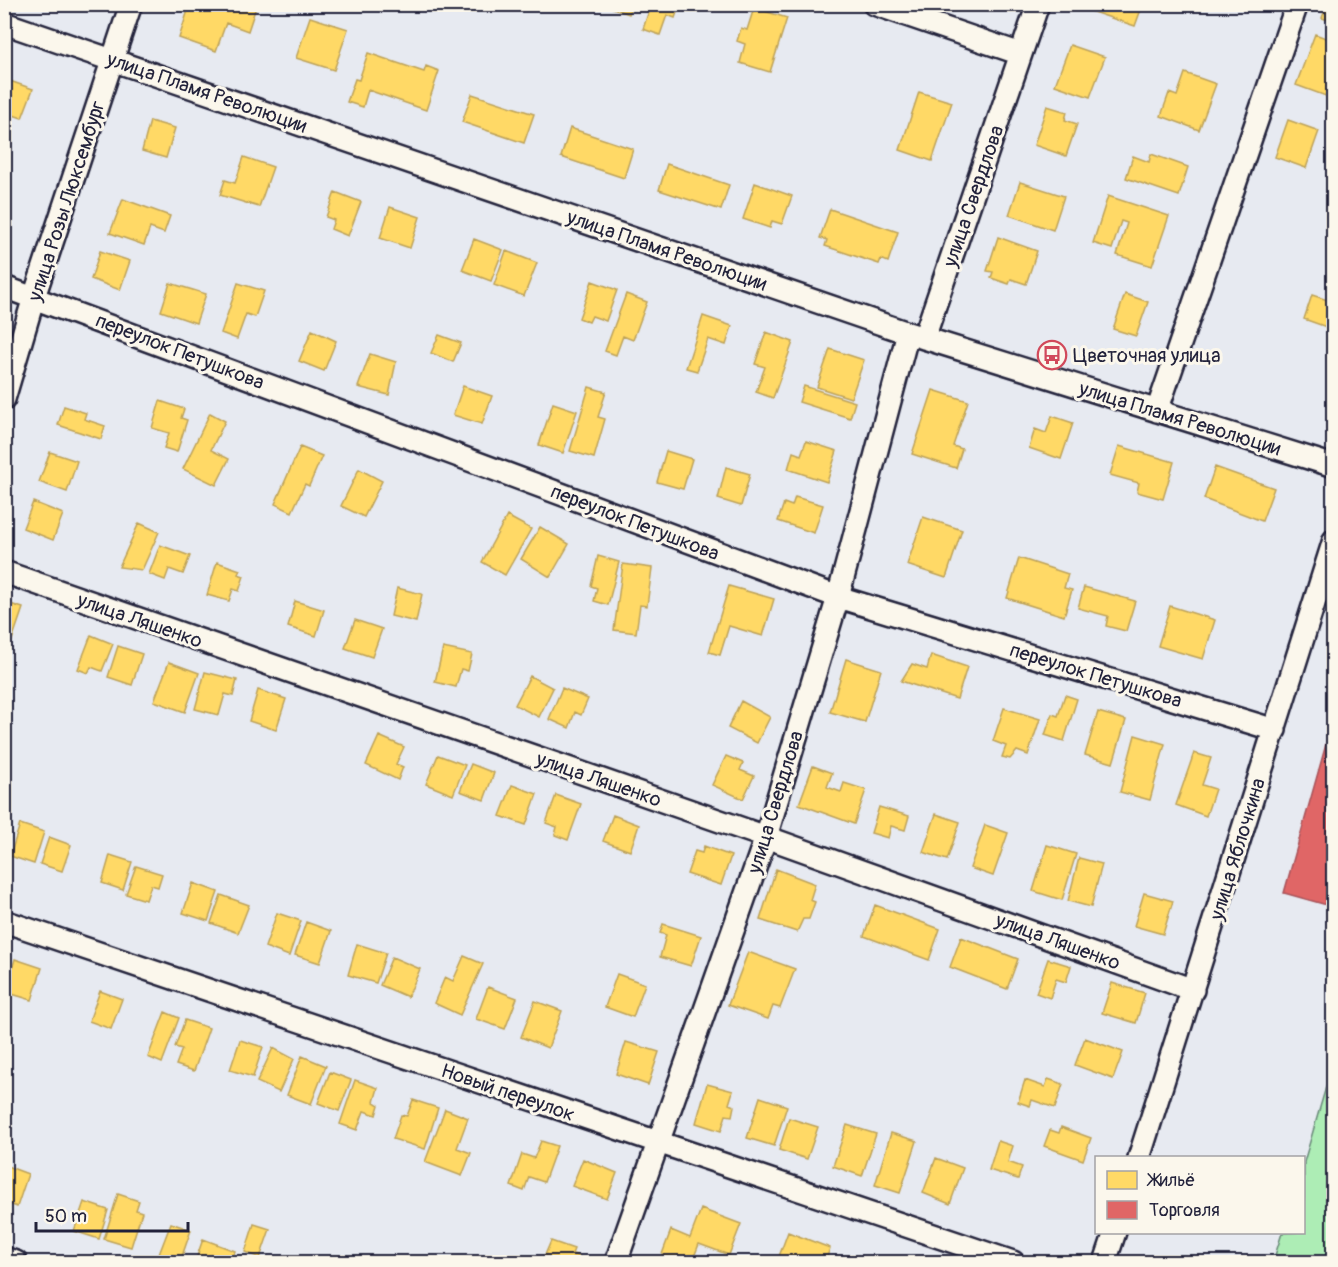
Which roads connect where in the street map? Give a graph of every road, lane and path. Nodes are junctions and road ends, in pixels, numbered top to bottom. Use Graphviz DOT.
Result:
graph roads {
  1 [pos="130,4"];
  2 [pos="874,4"];
  3 [pos="1038,4"];
  4 [pos="1297,4"];
  5 [pos="4,23"];
  6 [pos="1022,54"];
  7 [pos="113,60"];
  8 [pos="4,286"];
  9 [pos="34,297"];
  10 [pos="916,335"];
  11 [pos="4,399"];
  12 [pos="1157,411"];
  13 [pos="1334,466"];
  14 [pos="1334,540"];
  15 [pos="4,572"];
  16 [pos="838,597"];
  17 [pos="1275,729"];
  18 [pos="766,837"];
  19 [pos="4,921"];
  20 [pos="1193,990"];
  21 [pos="659,1143"];
  22 [pos="1140,1156"];
  23 [pos="1115,1234"];
  24 [pos="4,1258"];
  25 [pos="16,1263"];
  26 [pos="616,1263"];
  27 [pos="1013,1263"];
  28 [pos="1105,1263"];
  1 -- 7 [label="street, улица Розы Люксембург"];
  2 -- 6 [label="street"];
  3 -- 6 [label="street, улица Свердлова"];
  4 -- 12 [label="street"];
  5 -- 7 [label="street, улица Пламя Революции"];
  6 -- 10 [label="street, улица Свердлова"];
  7 -- 9 [label="street, улица Розы Люксембург"];
  7 -- 10 [label="street, улица Пламя Революции"];
  8 -- 9 [label="street, переулок Петушкова"];
  9 -- 11 [label="street, улица Розы Люксембург"];
  9 -- 16 [label="street, переулок Петушкова"];
  10 -- 12 [label="street, улица Пламя Революции"];
  10 -- 16 [label="street, улица Свердлова"];
  12 -- 13 [label="street, улица Пламя Революции"];
  14 -- 17 [label="street, улица Яблочкина"];
  15 -- 18 [label="street, улица Ляшенко"];
  16 -- 17 [label="street, переулок Петушкова"];
  16 -- 18 [label="street, улица Свердлова"];
  17 -- 20 [label="street, улица Яблочкина"];
  18 -- 20 [label="street, улица Ляшенко"];
  18 -- 21 [label="street, улица Свердлова"];
  19 -- 21 [label="street, Новый переулок"];
  20 -- 22 [label="street, улица Яблочкина"];
  21 -- 26 [label="street, улица Свердлова"];
  21 -- 27 [label="street, Новый переулок"];
  23 -- 28 [label="street"];
  24 -- 25 [label="street"];
}
